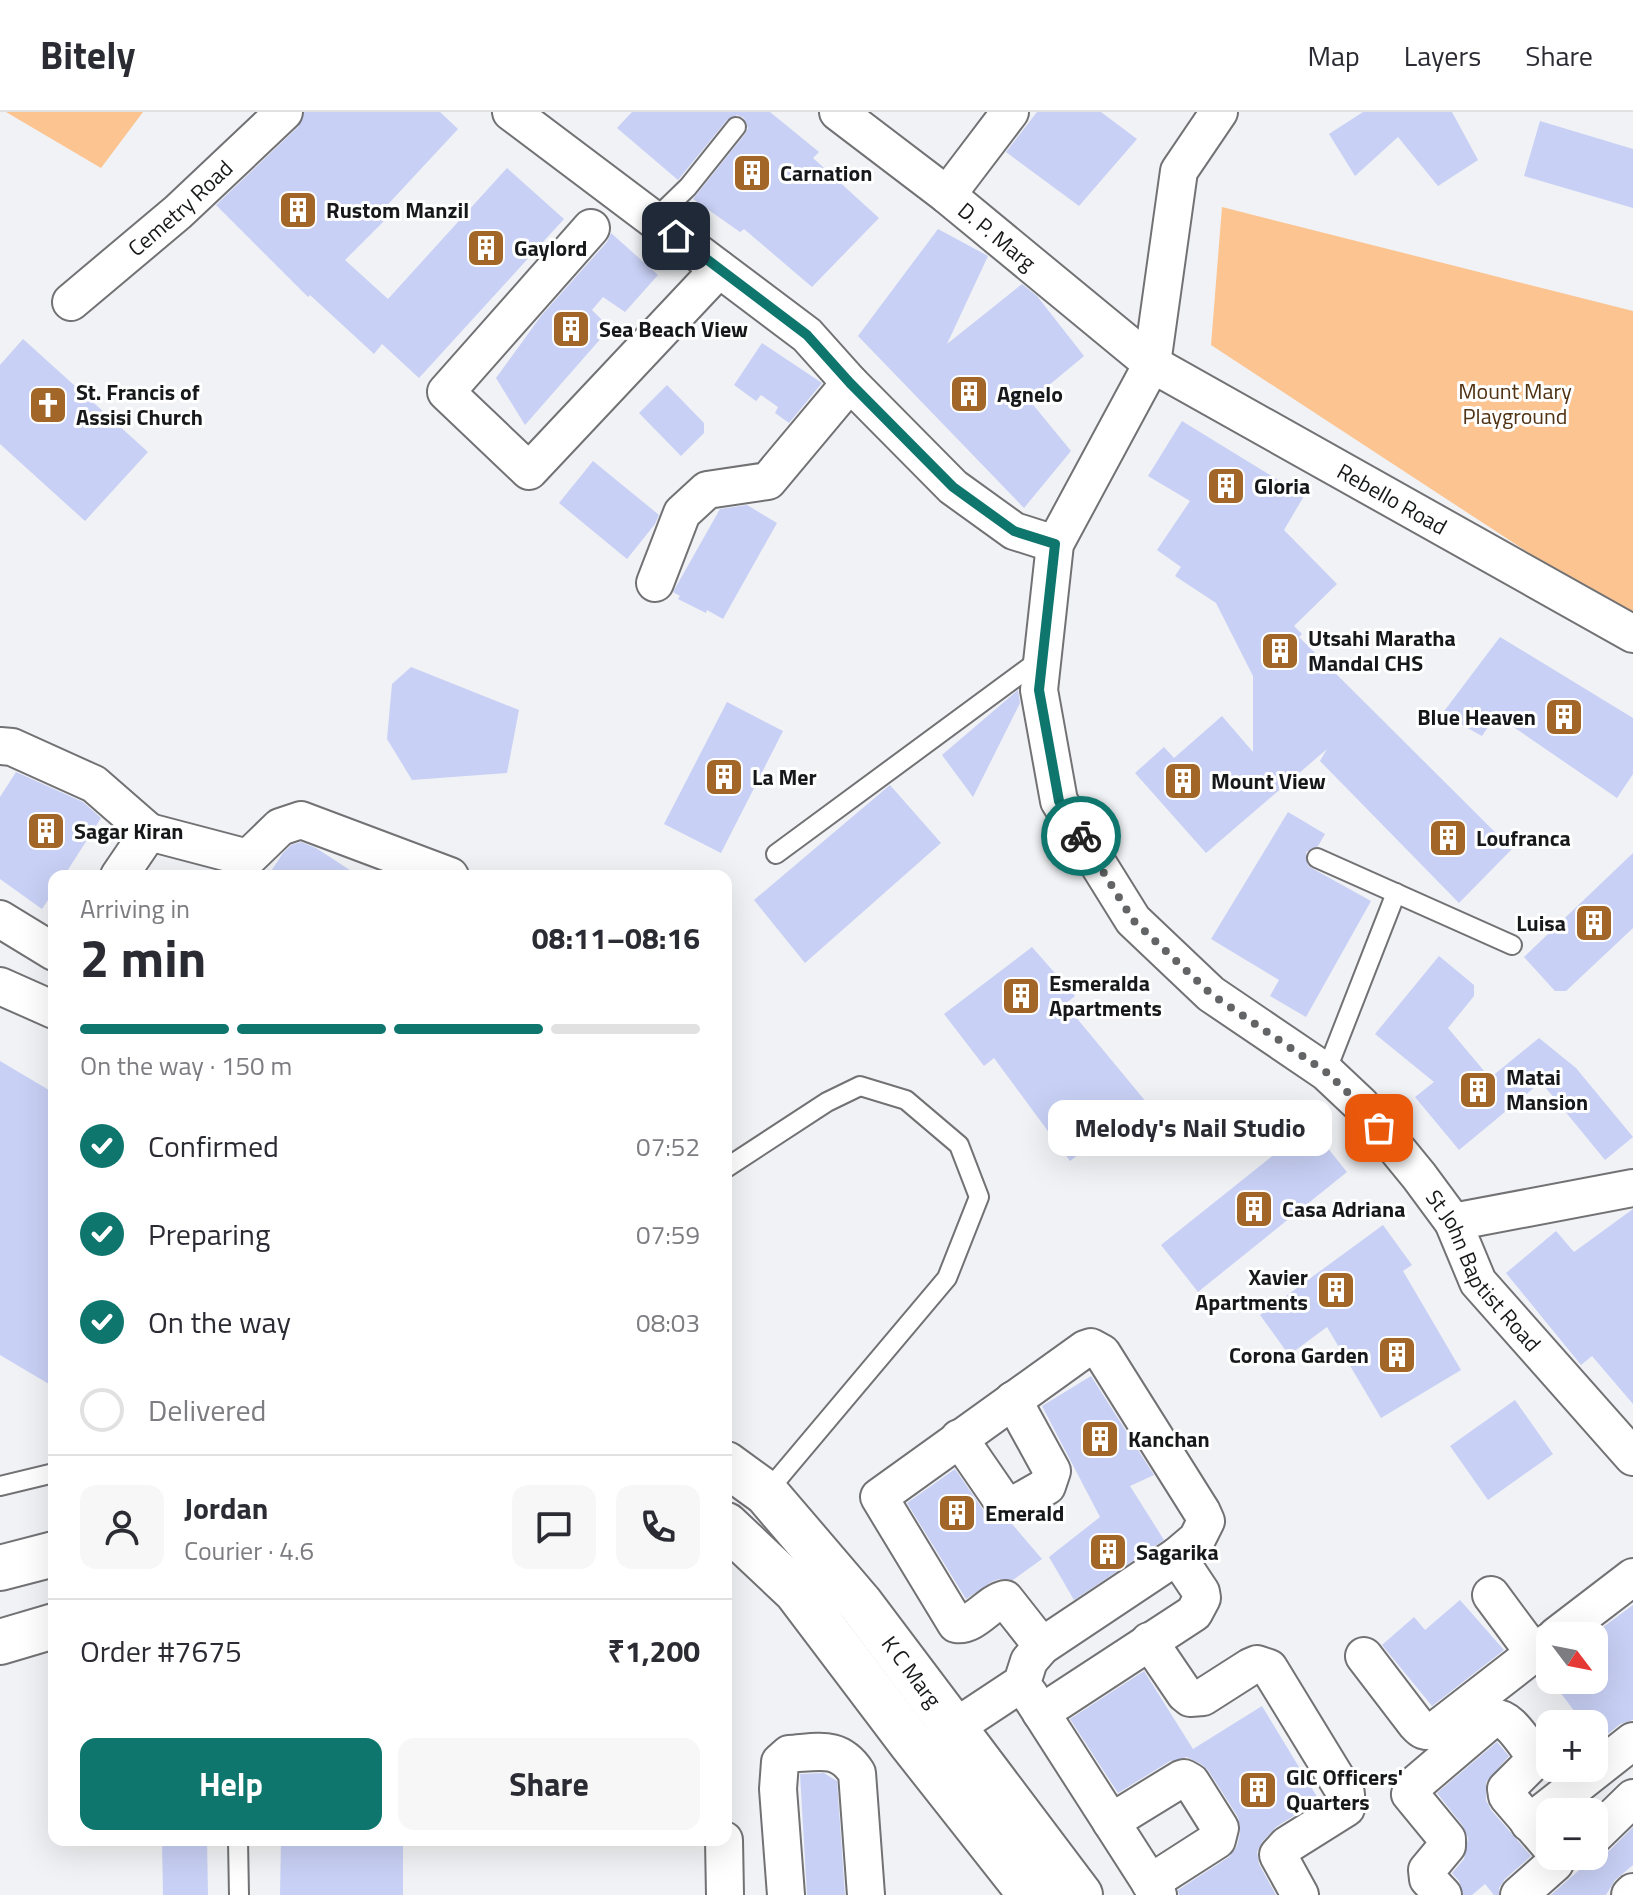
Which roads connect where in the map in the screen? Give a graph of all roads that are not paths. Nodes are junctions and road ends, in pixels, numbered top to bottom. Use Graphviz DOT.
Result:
graph roads {
  1 [pos="284,112"];
  2 [pos="511,112"];
  3 [pos="838,112"];
  4 [pos="1010,112"];
  5 [pos="1219,112"];
  6 [pos="736,127"];
  7 [pos="947,195"];
  8 [pos="655,219"];
  9 [pos="591,228"];
  10 [pos="719,269"];
  11 [pos="71,302"];
  12 [pos="1152,364"];
  13 [pos="850,383"];
  14 [pos="1055,544"];
  15 [pos="655,583"];
  16 [pos="1633,634"];
  17 [pos="1042,658"];
  18 [pos="0,746"];
  19 [pos="149,832"];
  20 [pos="776,854"];
  21 [pos="1317,858"];
  22 [pos="123,870"];
  23 [pos="434,870"];
  24 [pos="1396,893"];
  25 [pos="0,919"];
  26 [pos="1512,945"];
  27 [pos="48,948"];
  28 [pos="0,986"];
  29 [pos="48,1007"];
  30 [pos="1326,1072"];
  31 [pos="732,1164"];
  32 [pos="1633,1188"];
  33 [pos="1453,1222"];
  34 [pos="1013,1400"];
  35 [pos="959,1438"];
  36 [pos="1633,1457"];
  37 [pos="732,1468"];
  38 [pos="48,1474"];
  39 [pos="0,1486"];
  40 [pos="766,1493"];
  41 [pos="732,1529"];
  42 [pos="48,1556"];
  43 [pos="1177,1556"];
  44 [pos="0,1568"];
  45 [pos="1633,1577"];
  46 [pos="812,1578"];
  47 [pos="1491,1595"];
  48 [pos="1574,1622"];
  49 [pos="48,1628"];
  50 [pos="1536,1634"];
  51 [pos="0,1641"];
  52 [pos="1149,1641"];
  53 [pos="1042,1646"];
  54 [pos="1536,1652"];
  55 [pos="1364,1656"];
  56 [pos="1022,1683"];
  57 [pos="1041,1713"];
  58 [pos="954,1728"];
  59 [pos="1633,1741"];
  60 [pos="1576,1798"];
  61 [pos="1633,1798"];
  62 [pos="1111,1822"];
  63 [pos="1608,1822"];
  64 [pos="1536,1829"];
  65 [pos="238,1846"];
  66 [pos="724,1846"];
  67 [pos="1547,1870"];
  68 [pos="1561,1870"];
  69 [pos="1154,1889"];
  70 [pos="239,1895"];
  71 [pos="725,1895"];
  72 [pos="786,1895"];
  73 [pos="866,1895"];
  74 [pos="1031,1895"];
  75 [pos="1080,1895"];
  76 [pos="1300,1895"];
  77 [pos="1443,1895"];
  78 [pos="1519,1895"];
  79 [pos="1557,1895"];
  1 -- 11 [label="street, Cemetry Road"];
  2 -- 8 [label="street"];
  3 -- 7 [label="street, D. P. Marg"];
  4 -- 7 [label="street"];
  5 -- 12 [label="street"];
  6 -- 8 [label="lane"];
  7 -- 12 [label="street, D. P. Marg"];
  8 -- 10 [label="street"];
  9 -- 10 [label="street"];
  10 -- 13 [label="street"];
  12 -- 14 [label="street, St John Baptist Road"];
  12 -- 16 [label="street, Rebello Road"];
  13 -- 14 [label="street"];
  13 -- 15 [label="street"];
  14 -- 17 [label="street, St John Baptist Road"];
  17 -- 20 [label="lane"];
  17 -- 30 [label="street, St John Baptist Road"];
  18 -- 19 [label="street"];
  19 -- 22 [label="street"];
  19 -- 23 [label="street"];
  21 -- 24 [label="lane"];
  24 -- 26 [label="lane"];
  24 -- 30 [label="lane"];
  25 -- 27 [label="street"];
  28 -- 29 [label="street"];
  30 -- 33 [label="street, St John Baptist Road"];
  31 -- 40 [label="lane"];
  32 -- 33 [label="street"];
  33 -- 36 [label="street, St John Baptist Road"];
  34 -- 35 [label="street"];
  34 -- 35 [label="street"];
  34 -- 43 [label="street"];
  35 -- 53 [label="street"];
  37 -- 40 [label="main road, K C Marg"];
  38 -- 39 [label="lane"];
  40 -- 46 [label="main road, K C Marg"];
  41 -- 46 [label="main road, K C Marg"];
  42 -- 44 [label="main road"];
  43 -- 52 [label="street"];
  43 -- 53 [label="street"];
  45 -- 48 [label="street"];
  46 -- 58 [label="main road, K C Marg"];
  46 -- 74 [label="main road, K C Marg"];
  47 -- 50 [label="street"];
  49 -- 51 [label="main road"];
  52 -- 57 [label="street"];
  52 -- 76 [label="street"];
  53 -- 56 [label="street"];
  54 -- 55 [label="street"];
  56 -- 57 [label="street"];
  56 -- 58 [label="street"];
  57 -- 62 [label="street"];
  58 -- 75 [label="main road, K C Marg"];
  59 -- 60 [label="street"];
  61 -- 63 [label="street"];
  62 -- 69 [label="street"];
  62 -- 69 [label="street"];
  64 -- 77 [label="street"];
  65 -- 70 [label="lane"];
  66 -- 71 [label="street"];
  67 -- 78 [label="street"];
  68 -- 79 [label="street"];
  72 -- 73 [label="street"];
}
